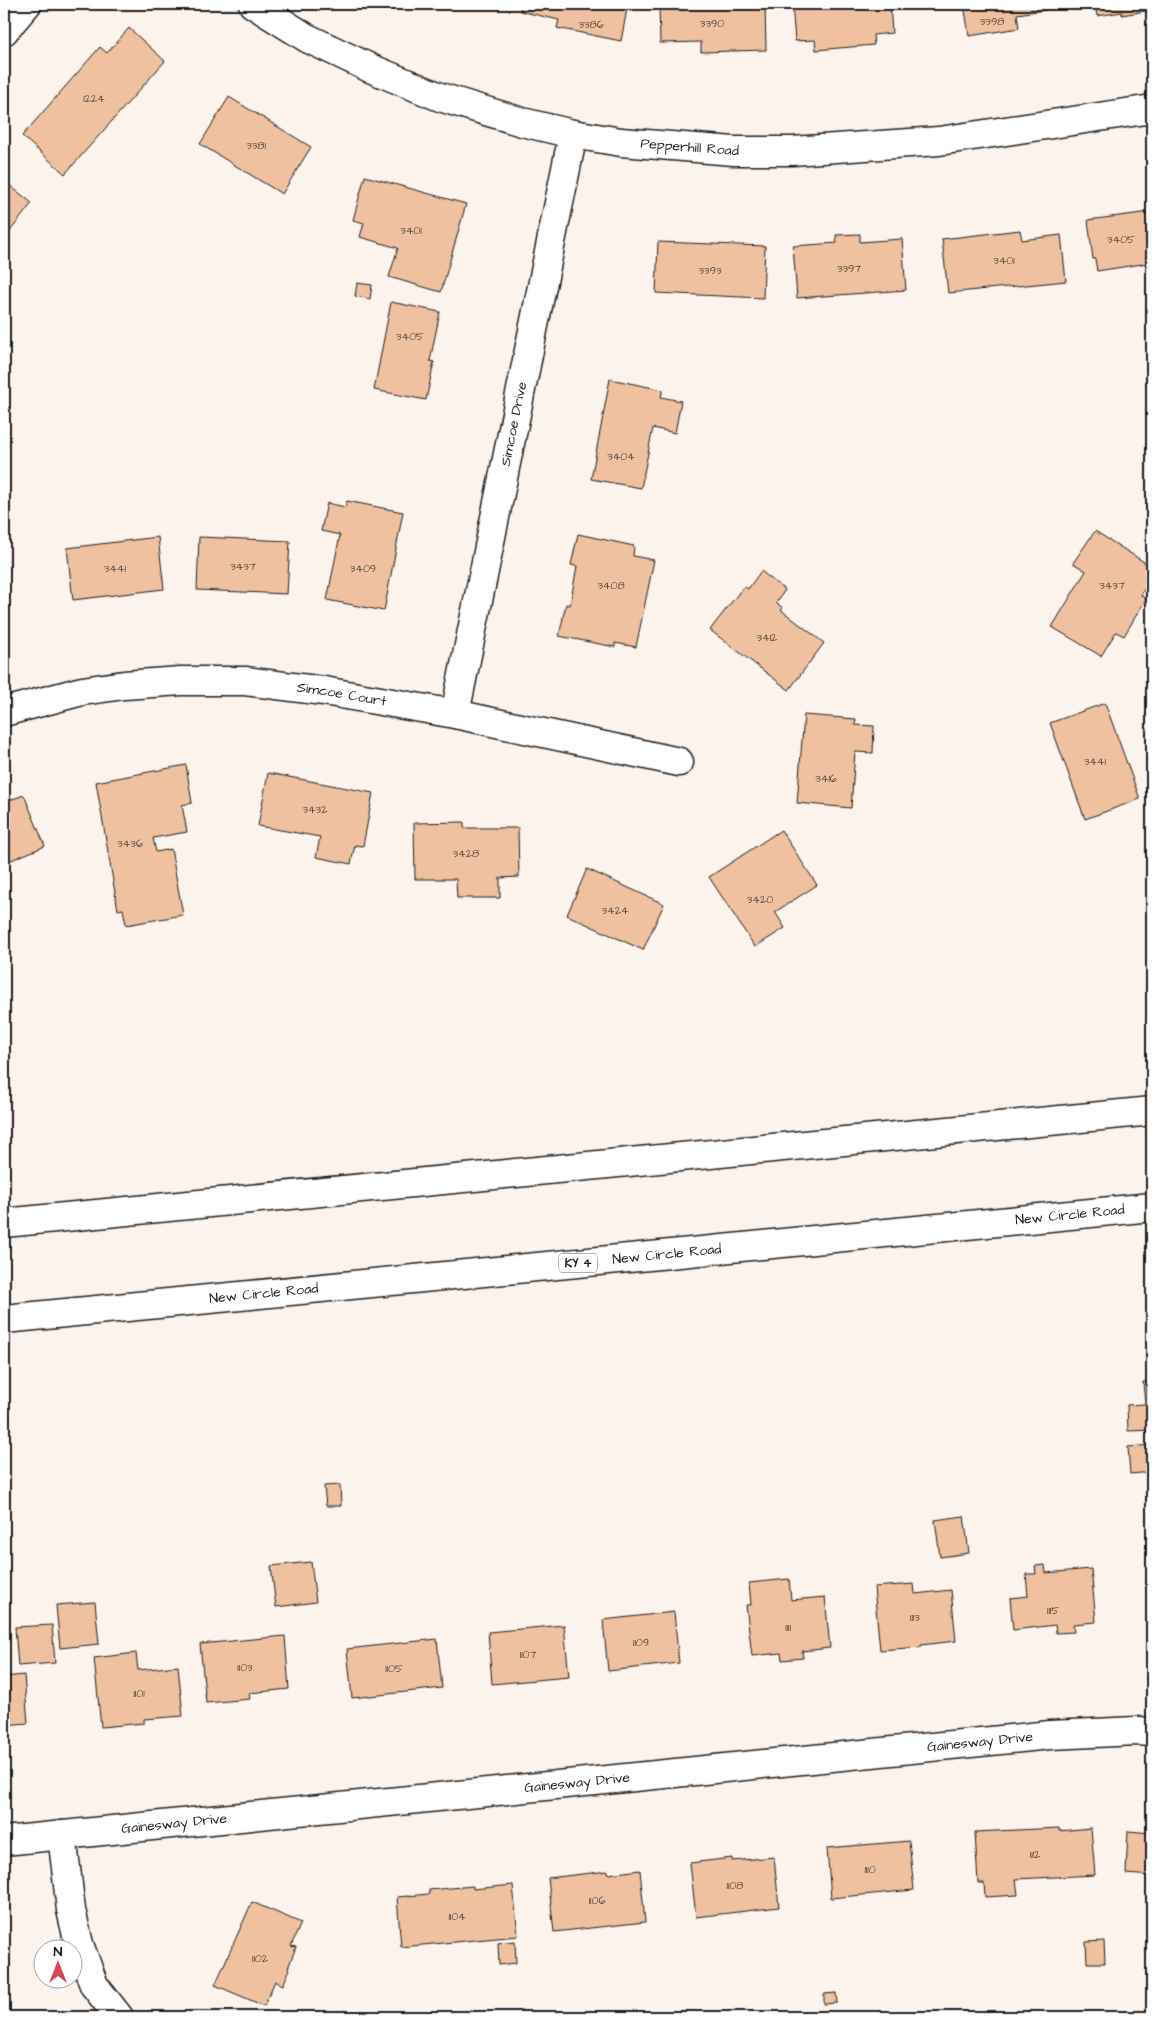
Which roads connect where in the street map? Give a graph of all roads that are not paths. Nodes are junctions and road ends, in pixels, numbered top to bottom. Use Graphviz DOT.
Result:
graph roads {
  1 [pos="27,4"];
  2 [pos="253,4"];
  3 [pos="4,32"];
  4 [pos="1152,109"];
  5 [pos="573,134"];
  6 [pos="4,712"];
  7 [pos="455,714"];
  8 [pos="679,762"];
  9 [pos="1152,1111"];
  10 [pos="1152,1207"];
  11 [pos="4,1223"];
  12 [pos="4,1319"];
  13 [pos="1152,1732"];
  14 [pos="62,1835"];
  15 [pos="4,1841"];
  16 [pos="119,2017"];
  1 -- 3 [label="main road"];
  2 -- 5 [label="main road, Pepperhill Road"];
  4 -- 5 [label="main road, Pepperhill Road"];
  5 -- 7 [label="main road, Simcoe Drive"];
  6 -- 7 [label="main road, Simcoe Court"];
  7 -- 8 [label="main road, Simcoe Court"];
  9 -- 11 [label="main road"];
  10 -- 12 [label="main road, New Circle Road / KY 4"];
  13 -- 14 [label="main road, Gainesway Drive"];
  14 -- 15 [label="main road, Gainesway Drive"];
  14 -- 16 [label="main road"];
}
